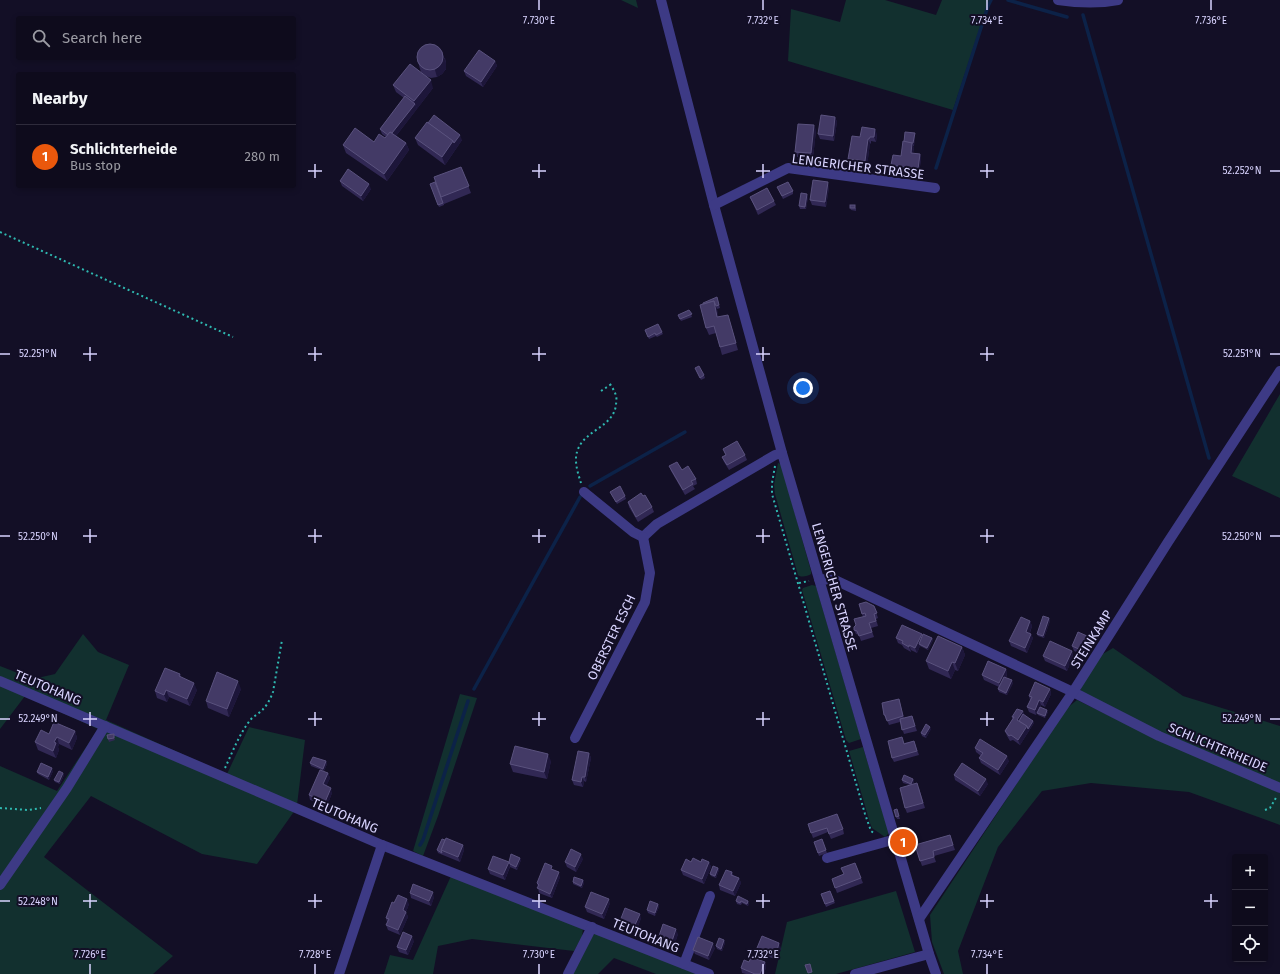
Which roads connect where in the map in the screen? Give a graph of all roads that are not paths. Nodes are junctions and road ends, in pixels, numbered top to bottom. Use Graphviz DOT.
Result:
graph roads {
  1 [pos="661,0"];
  2 [pos="1058,0"];
  3 [pos="1118,0"];
  4 [pos="935,188"];
  5 [pos="714,205"];
  6 [pos="1280,371"];
  7 [pos="782,453"];
  8 [pos="584,492"];
  9 [pos="643,537"];
  10 [pos="819,580"];
  11 [pos="0,681"];
  12 [pos="1073,692"];
  13 [pos="105,726"];
  14 [pos="575,738"];
  15 [pos="1280,788"];
  16 [pos="896,839"];
  17 [pos="382,845"];
  18 [pos="827,858"];
  19 [pos="0,885"];
  20 [pos="710,896"];
  21 [pos="920,919"];
  22 [pos="592,927"];
  23 [pos="929,954"];
  24 [pos="684,964"];
  25 [pos="339,974"];
  26 [pos="568,974"];
  27 [pos="709,974"];
  28 [pos="855,974"];
  29 [pos="936,974"];
  1 -- 5 [label="street, LENGERICHER STRASSE"];
  2 -- 3 [label="street"];
  4 -- 5 [label="street, LENGERICHER STRASSE"];
  5 -- 7 [label="street, LENGERICHER STRASSE"];
  6 -- 12 [label="street, STEINKAMP"];
  7 -- 9 [label="street"];
  7 -- 10 [label="street, LENGERICHER STRASSE"];
  8 -- 9 [label="street"];
  9 -- 14 [label="street, OBERSTER ESCH"];
  10 -- 12 [label="street, SCHLICHTERHEIDE"];
  10 -- 16 [label="street, LENGERICHER STRASSE"];
  11 -- 13 [label="street, TEUTOHANG"];
  12 -- 15 [label="street, SCHLICHTERHEIDE"];
  12 -- 21 [label="street, STEINKAMP"];
  13 -- 17 [label="street, TEUTOHANG"];
  13 -- 19 [label="street"];
  16 -- 18 [label="street"];
  16 -- 21 [label="street, LENGERICHER STRASSE"];
  17 -- 22 [label="street, TEUTOHANG"];
  17 -- 25 [label="street"];
  20 -- 24 [label="street, TEUTOHANG"];
  21 -- 23 [label="street, LENGERICHER STRASSE"];
  22 -- 24 [label="street, TEUTOHANG"];
  22 -- 26 [label="street"];
  23 -- 28 [label="street"];
  23 -- 29 [label="street, LENGERICHER STRASSE"];
  24 -- 27 [label="street, TEUTOHANG"];
}
